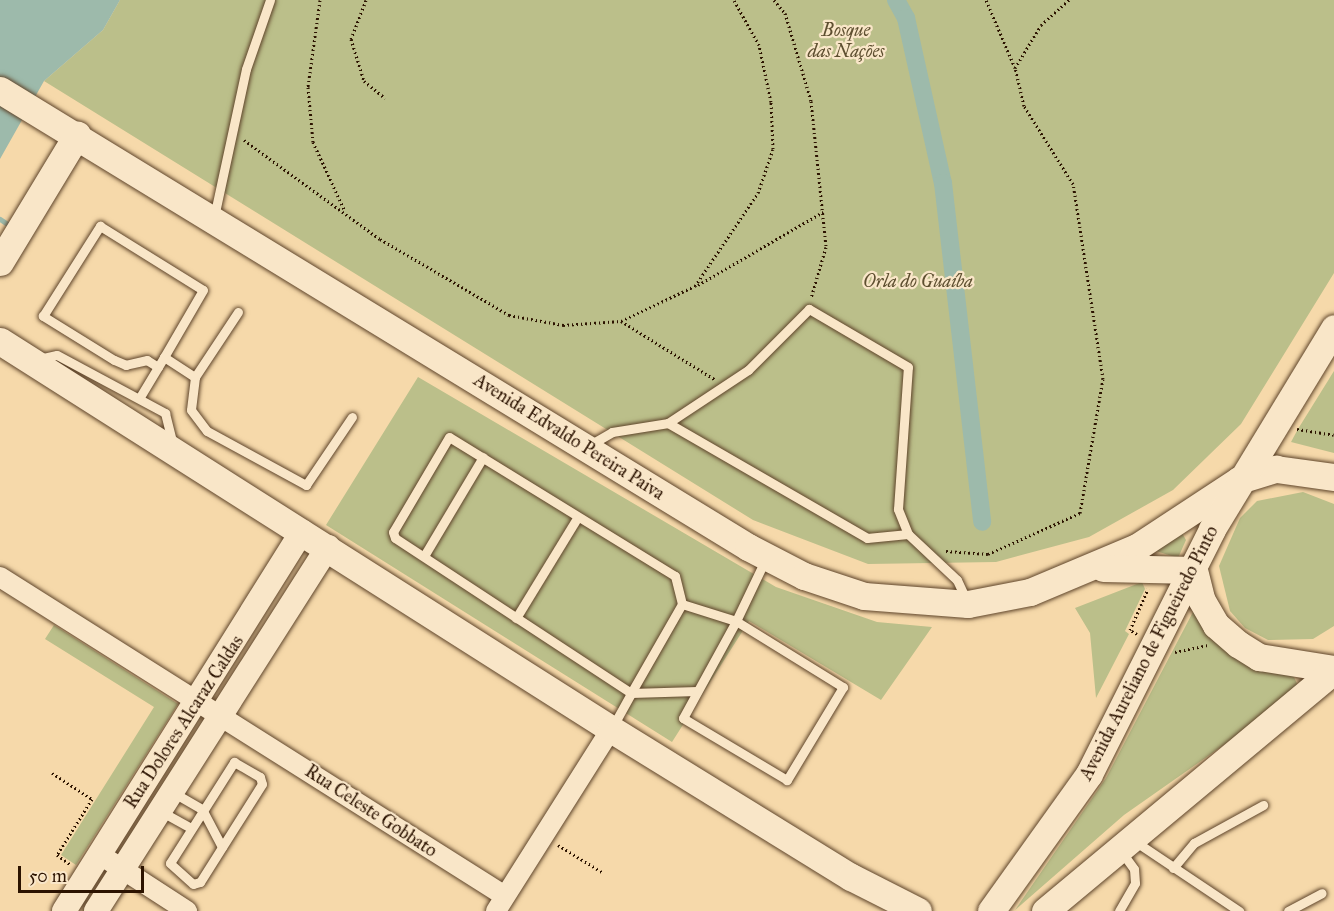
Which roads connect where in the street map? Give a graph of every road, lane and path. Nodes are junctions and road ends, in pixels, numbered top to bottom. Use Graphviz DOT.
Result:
graph roads {
  1 [pos="270,0"];
  2 [pos="320,0"];
  3 [pos="358,0"];
  4 [pos="734,0"];
  5 [pos="774,0"];
  6 [pos="986,0"];
  7 [pos="1069,0"];
  8 [pos="364,1"];
  9 [pos="1015,68"];
  10 [pos="0,90"];
  11 [pos="385,98"];
  12 [pos="233,132"];
  13 [pos="77,135"];
  14 [pos="345,211"];
  15 [pos="823,212"];
  16 [pos="214,220"];
  17 [pos="0,262"];
  18 [pos="695,286"];
  19 [pos="809,309"];
  20 [pos="238,312"];
  21 [pos="621,321"];
  22 [pos="1334,328"];
  23 [pos="1,342"];
  24 [pos="164,357"];
  25 [pos="33,361"];
  26 [pos="158,367"];
  27 [pos="195,377"];
  28 [pos="722,391"];
  29 [pos="140,397"];
  30 [pos="352,417"];
  31 [pos="668,423"];
  32 [pos="1275,426"];
  33 [pos="1334,435"];
  34 [pos="587,447"];
  35 [pos="174,448"];
  36 [pos="483,457"];
  37 [pos="1334,477"];
  38 [pos="1239,480"];
  39 [pos="578,518"];
  40 [pos="302,532"];
  41 [pos="908,534"];
  42 [pos="328,547"];
  43 [pos="929,549"];
  44 [pos="424,556"];
  45 [pos="767,557"];
  46 [pos="1099,568"];
  47 [pos="1194,570"];
  48 [pos="0,577"];
  49 [pos="682,604"];
  50 [pos="968,604"];
  51 [pos="516,618"];
  52 [pos="736,621"];
  53 [pos="232,649"];
  54 [pos="256,665"];
  55 [pos="1334,670"];
  56 [pos="697,691"];
  57 [pos="631,693"];
  58 [pos="199,701"];
  59 [pos="222,716"];
  60 [pos="611,729"];
  61 [pos="52,773"];
  62 [pos="166,801"];
  63 [pos="1263,805"];
  64 [pos="202,809"];
  65 [pos="191,828"];
  66 [pos="543,836"];
  67 [pos="1123,841"];
  68 [pos="222,847"];
  69 [pos="93,864"];
  70 [pos="1173,868"];
  71 [pos="123,869"];
  72 [pos="602,872"];
  73 [pos="1322,893"];
  74 [pos="501,904"];
  75 [pos="64,911"];
  76 [pos="96,911"];
  77 [pos="187,911"];
  78 [pos="918,911"];
  79 [pos="991,911"];
  80 [pos="1045,911"];
  81 [pos="1119,911"];
  82 [pos="1239,911"];
  83 [pos="1288,911"];
  1 -- 12 [label="lane"];
  2 -- 14 [label="path"];
  3 -- 8 [label="path"];
  4 -- 18 [label="path"];
  5 -- 15 [label="path"];
  6 -- 9 [label="path"];
  7 -- 9 [label="path"];
  8 -- 11 [label="path"];
  9 -- 43 [label="path"];
  10 -- 13 [label="main road, Avenida Edvaldo Pereira Paiva"];
  12 -- 14 [label="path"];
  12 -- 16 [label="lane"];
  13 -- 16 [label="main road, Avenida Edvaldo Pereira Paiva"];
  13 -- 17 [label="main road"];
  14 -- 21 [label="path"];
  15 -- 18 [label="path"];
  15 -- 19 [label="path"];
  16 -- 34 [label="main road, Avenida Edvaldo Pereira Paiva"];
  18 -- 21 [label="path"];
  19 -- 28 [label="lane"];
  19 -- 41 [label="lane"];
  20 -- 27 [label="lane"];
  21 -- 28 [label="path"];
  22 -- 32 [label="main road, Avenida Edvaldo Pereira Paiva"];
  23 -- 25 [label="main road"];
  24 -- 26 [label="lane"];
  24 -- 26 [label="lane"];
  24 -- 27 [label="lane"];
  25 -- 29 [label="lane"];
  25 -- 35 [label="main road"];
  26 -- 29 [label="lane"];
  27 -- 30 [label="lane"];
  28 -- 31 [label="lane"];
  29 -- 35 [label="lane"];
  31 -- 34 [label="lane"];
  31 -- 41 [label="lane"];
  32 -- 33 [label="path"];
  32 -- 38 [label="main road, Avenida Edvaldo Pereira Paiva"];
  34 -- 45 [label="main road, Avenida Edvaldo Pereira Paiva"];
  35 -- 40 [label="main road"];
  36 -- 39 [label="lane"];
  36 -- 44 [label="lane"];
  36 -- 44 [label="lane"];
  37 -- 38 [label="main road, Avenida Edvaldo Pereira Paiva"];
  38 -- 46 [label="main road, Avenida Edvaldo Pereira Paiva"];
  38 -- 47 [label="main road, Avenida Aureliano de Figueiredo Pinto"];
  39 -- 49 [label="lane"];
  39 -- 51 [label="lane"];
  40 -- 42 [label="main road"];
  40 -- 53 [label="street, Rua Dolores Alcaraz Caldas"];
  41 -- 43 [label="lane"];
  42 -- 54 [label="street, Rua Dolores Alcaraz Caldas"];
  42 -- 60 [label="main road"];
  43 -- 50 [label="lane"];
  44 -- 51 [label="lane"];
  45 -- 50 [label="main road, Avenida Edvaldo Pereira Paiva"];
  45 -- 52 [label="lane"];
  46 -- 47 [label="main road, Avenida Edvaldo Pereira Paiva"];
  46 -- 50 [label="main road, Avenida Edvaldo Pereira Paiva"];
  47 -- 55 [label="main road"];
  47 -- 79 [label="main road, Avenida Aureliano de Figueiredo Pinto"];
  48 -- 58 [label="street, Rua Celeste Gobbato"];
  49 -- 52 [label="lane"];
  49 -- 57 [label="lane"];
  51 -- 57 [label="lane"];
  52 -- 56 [label="lane"];
  52 -- 56 [label="lane"];
  53 -- 54 [label="street"];
  53 -- 58 [label="street, Rua Dolores Alcaraz Caldas"];
  54 -- 59 [label="street, Rua Dolores Alcaraz Caldas"];
  55 -- 67 [label="main road"];
  56 -- 57 [label="lane"];
  57 -- 60 [label="lane"];
  58 -- 59 [label="street, Rua Celeste Gobbato"];
  58 -- 69 [label="street, Rua Dolores Alcaraz Caldas"];
  59 -- 62 [label="street, Rua Dolores Alcaraz Caldas"];
  59 -- 74 [label="street, Rua Celeste Gobbato"];
  60 -- 66 [label="street"];
  60 -- 78 [label="main road"];
  61 -- 69 [label="path"];
  62 -- 64 [label="lane"];
  62 -- 65 [label="lane"];
  62 -- 71 [label="street, Rua Dolores Alcaraz Caldas"];
  63 -- 70 [label="lane"];
  64 -- 65 [label="lane"];
  64 -- 68 [label="lane"];
  64 -- 68 [label="lane"];
  65 -- 68 [label="lane"];
  66 -- 72 [label="path"];
  66 -- 74 [label="street"];
  67 -- 70 [label="lane"];
  67 -- 80 [label="main road"];
  67 -- 81 [label="lane"];
  69 -- 71 [label="street"];
  69 -- 75 [label="street, Rua Dolores Alcaraz Caldas"];
  70 -- 82 [label="lane"];
  71 -- 76 [label="street, Rua Dolores Alcaraz Caldas"];
  71 -- 77 [label="street"];
  73 -- 83 [label="lane"];
}
